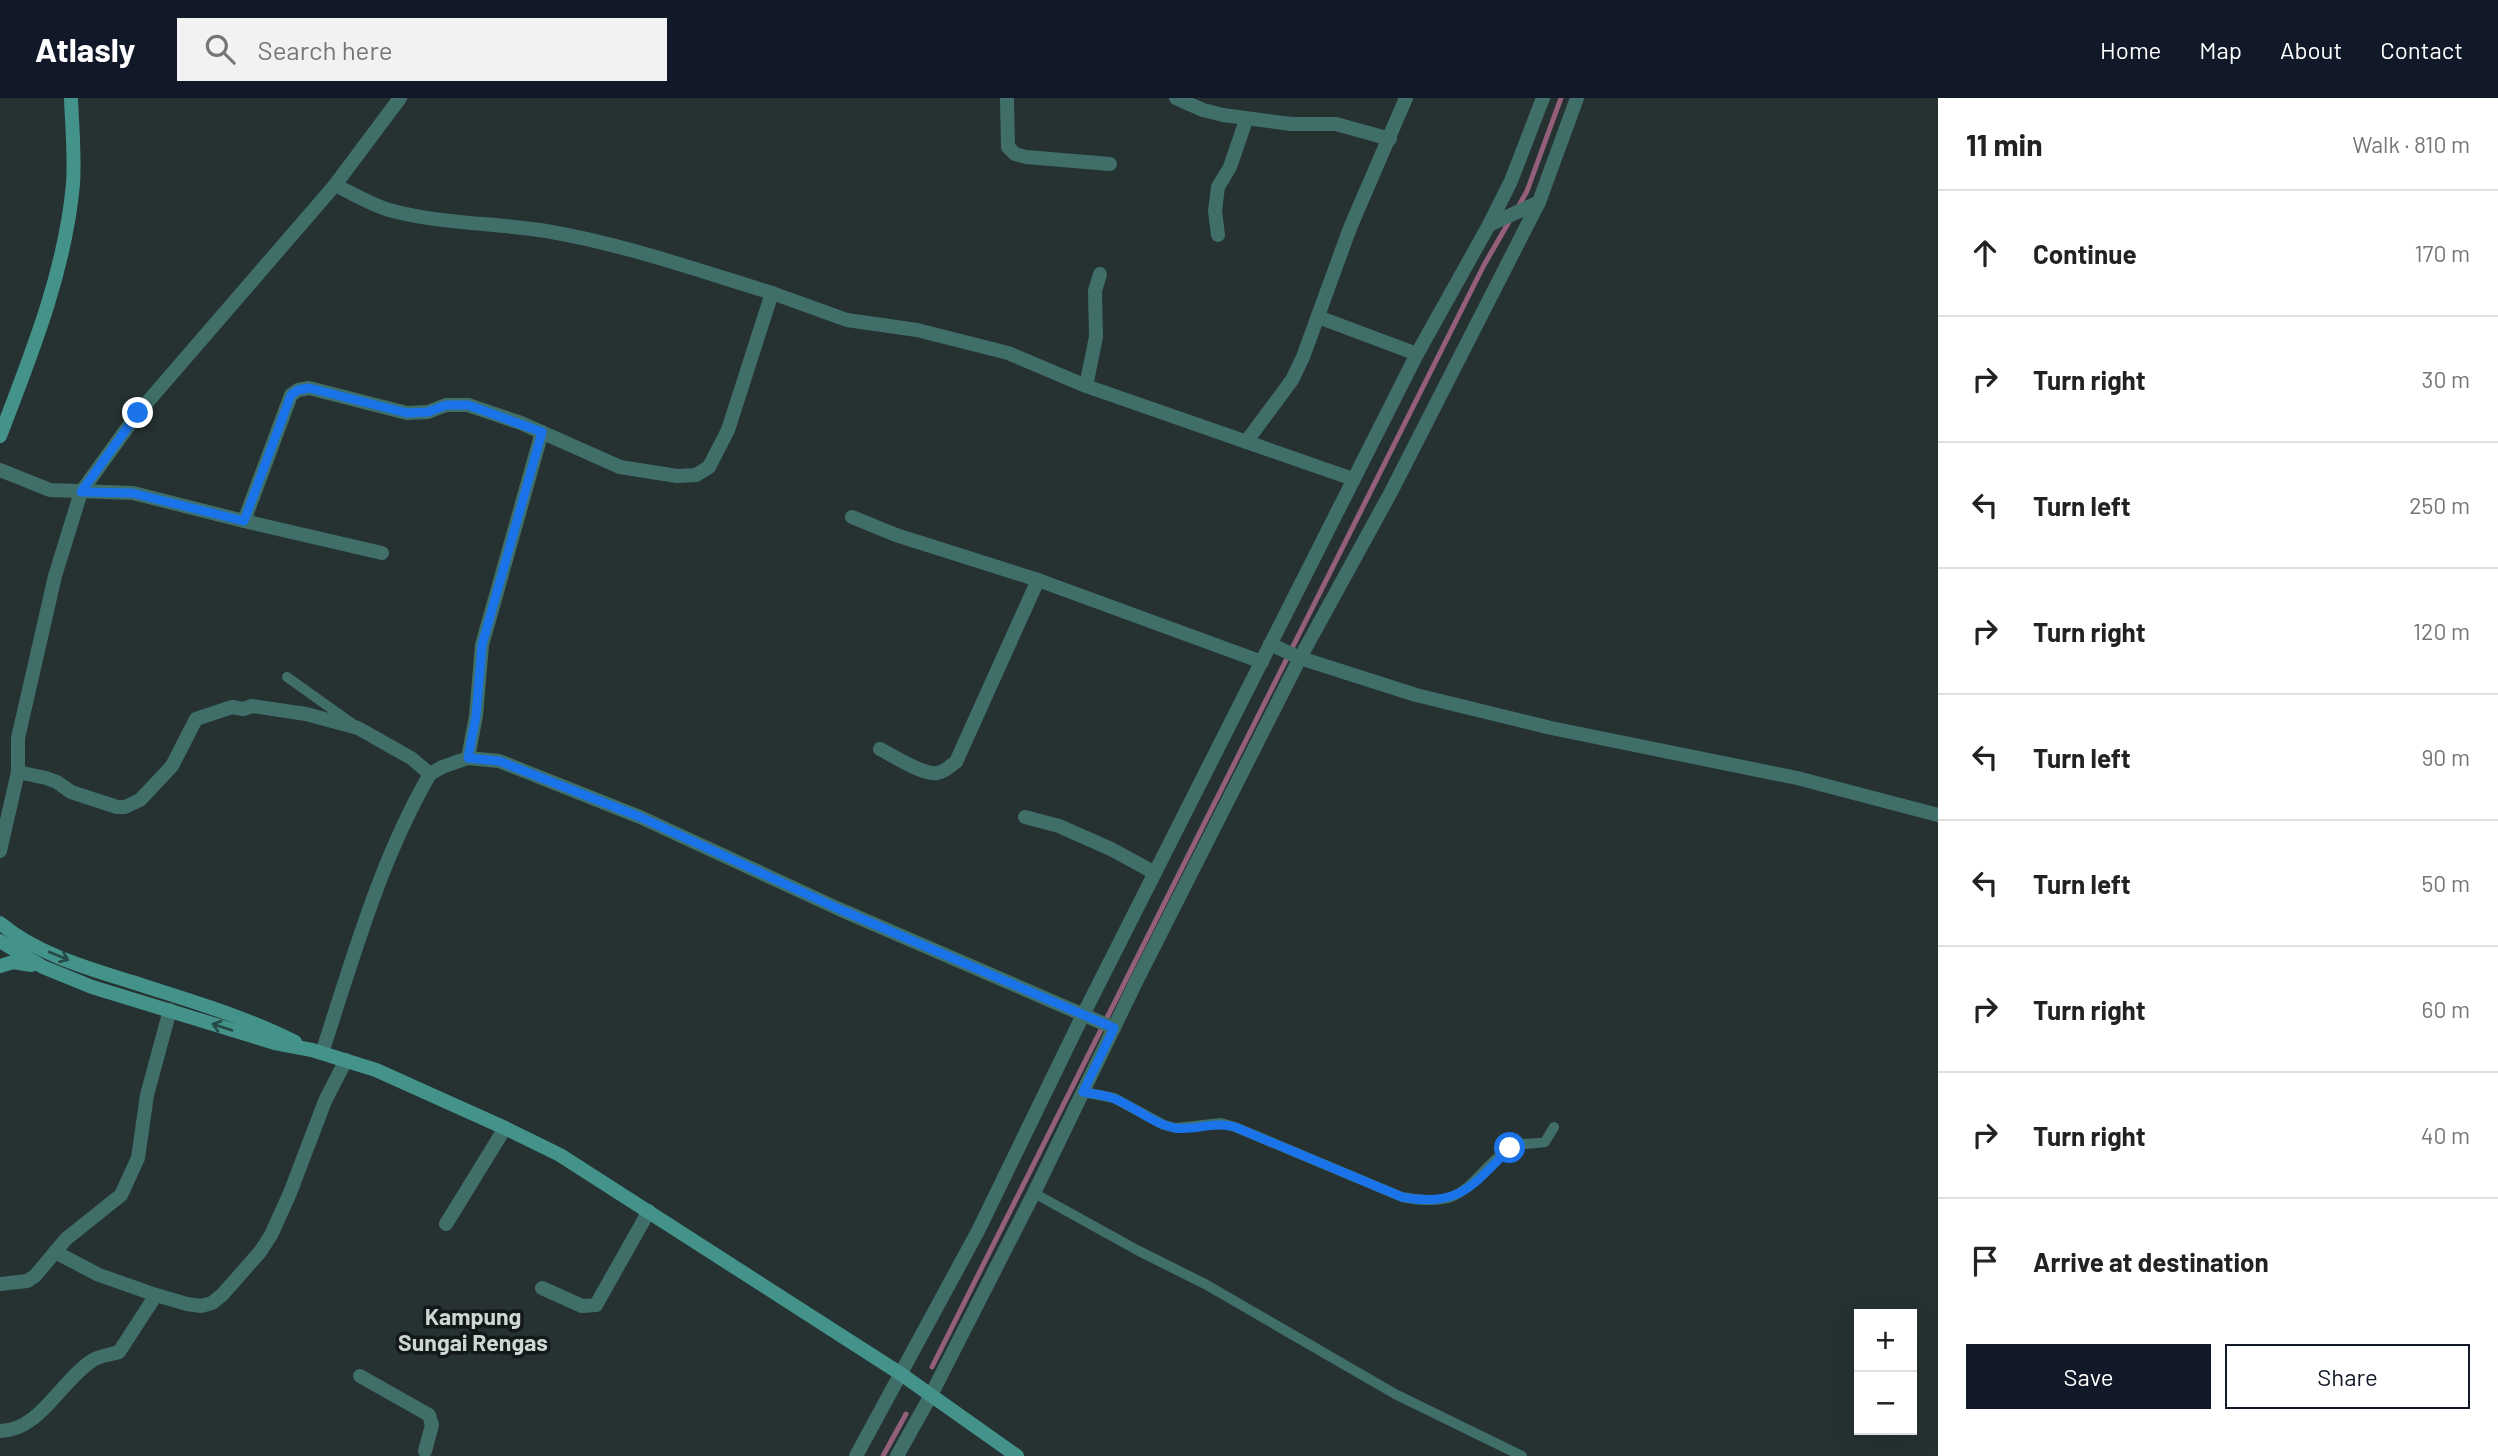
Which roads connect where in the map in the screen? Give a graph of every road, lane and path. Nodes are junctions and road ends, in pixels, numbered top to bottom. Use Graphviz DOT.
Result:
graph roads {
  1 [pos="71,98"];
  2 [pos="400,98"];
  3 [pos="1007,98"];
  4 [pos="1176,98"];
  5 [pos="1406,98"];
  6 [pos="1543,98"];
  7 [pos="1577,98"];
  8 [pos="1245,120"];
  9 [pos="1390,139"];
  10 [pos="1110,164"];
  11 [pos="335,185"];
  12 [pos="1539,202"];
  13 [pos="1494,223"];
  14 [pos="1218,235"];
  15 [pos="1100,274"];
  16 [pos="772,293"];
  17 [pos="1318,317"];
  18 [pos="1418,354"];
  19 [pos="1086,386"];
  20 [pos="542,432"];
  21 [pos="0,436"];
  22 [pos="1247,442"];
  23 [pos="0,470"];
  24 [pos="1353,480"];
  25 [pos="81,492"];
  26 [pos="852,517"];
  27 [pos="244,521"];
  28 [pos="383,553"];
  29 [pos="1038,580"];
  30 [pos="1286,651"];
  31 [pos="1262,662"];
  32 [pos="287,677"];
  33 [pos="358,727"];
  34 [pos="880,749"];
  35 [pos="468,758"];
  36 [pos="18,772"];
  37 [pos="430,774"];
  38 [pos="1938,815"];
  39 [pos="1025,817"];
  40 [pos="0,851"];
  41 [pos="1155,873"];
  42 [pos="2,932"];
  43 [pos="0,966"];
  44 [pos="43,967"];
  45 [pos="170,1010"];
  46 [pos="1099,1023"];
  47 [pos="317,1052"];
  48 [pos="346,1060"];
  49 [pos="1083,1092"];
  50 [pos="1554,1127"];
  51 [pos="505,1128"];
  52 [pos="1034,1193"];
  53 [pos="649,1211"];
  54 [pos="446,1224"];
  55 [pos="55,1252"];
  56 [pos="0,1284"];
  57 [pos="542,1288"];
  58 [pos="156,1295"];
  59 [pos="901,1374"];
  60 [pos="360,1376"];
  61 [pos="931,1395"];
  62 [pos="0,1432"];
  63 [pos="427,1454"];
  64 [pos="856,1456"];
  65 [pos="897,1456"];
  66 [pos="1017,1456"];
  67 [pos="1522,1456"];
  1 -- 21 [label="street"];
  2 -- 11 [label="street"];
  3 -- 10 [label="street"];
  4 -- 8 [label="street"];
  5 -- 9 [label="street"];
  6 -- 13 [label="street"];
  7 -- 12 [label="street"];
  8 -- 9 [label="street"];
  8 -- 14 [label="street"];
  9 -- 17 [label="street"];
  11 -- 16 [label="street"];
  11 -- 25 [label="street"];
  12 -- 13 [label="street"];
  12 -- 30 [label="street"];
  13 -- 18 [label="street"];
  15 -- 19 [label="street"];
  16 -- 19 [label="street"];
  16 -- 20 [label="street"];
  17 -- 18 [label="street"];
  17 -- 22 [label="street"];
  18 -- 24 [label="street"];
  19 -- 22 [label="street"];
  20 -- 27 [label="street"];
  20 -- 35 [label="street"];
  22 -- 24 [label="street"];
  23 -- 25 [label="street"];
  24 -- 30 [label="street"];
  25 -- 27 [label="street"];
  25 -- 36 [label="street"];
  26 -- 29 [label="street"];
  27 -- 28 [label="street"];
  29 -- 31 [label="street"];
  29 -- 34 [label="street"];
  30 -- 31 [label="street"];
  30 -- 38 [label="street"];
  30 -- 46 [label="street"];
  31 -- 41 [label="street"];
  32 -- 33 [label="lane"];
  33 -- 36 [label="street"];
  33 -- 37 [label="street"];
  35 -- 37 [label="street"];
  35 -- 46 [label="street"];
  36 -- 40 [label="street"];
  37 -- 47 [label="street"];
  39 -- 41 [label="street"];
  41 -- 46 [label="street"];
  42 -- 44 [label="street"];
  42 -- 47 [label="street, one-way"];
  43 -- 44 [label="street"];
  44 -- 45 [label="street"];
  47 -- 45 [label="street, one-way"];
  45 -- 55 [label="street"];
  46 -- 49 [label="street"];
  46 -- 59 [label="street"];
  47 -- 48 [label="street"];
  48 -- 51 [label="street"];
  48 -- 58 [label="street"];
  49 -- 50 [label="lane"];
  49 -- 52 [label="street"];
  51 -- 53 [label="street"];
  51 -- 54 [label="street"];
  52 -- 61 [label="street"];
  52 -- 67 [label="lane"];
  53 -- 57 [label="street"];
  53 -- 59 [label="street"];
  55 -- 56 [label="street"];
  55 -- 58 [label="street"];
  58 -- 62 [label="street"];
  59 -- 61 [label="street"];
  59 -- 64 [label="street"];
  60 -- 63 [label="street"];
  61 -- 65 [label="street"];
  61 -- 66 [label="street"];
}
